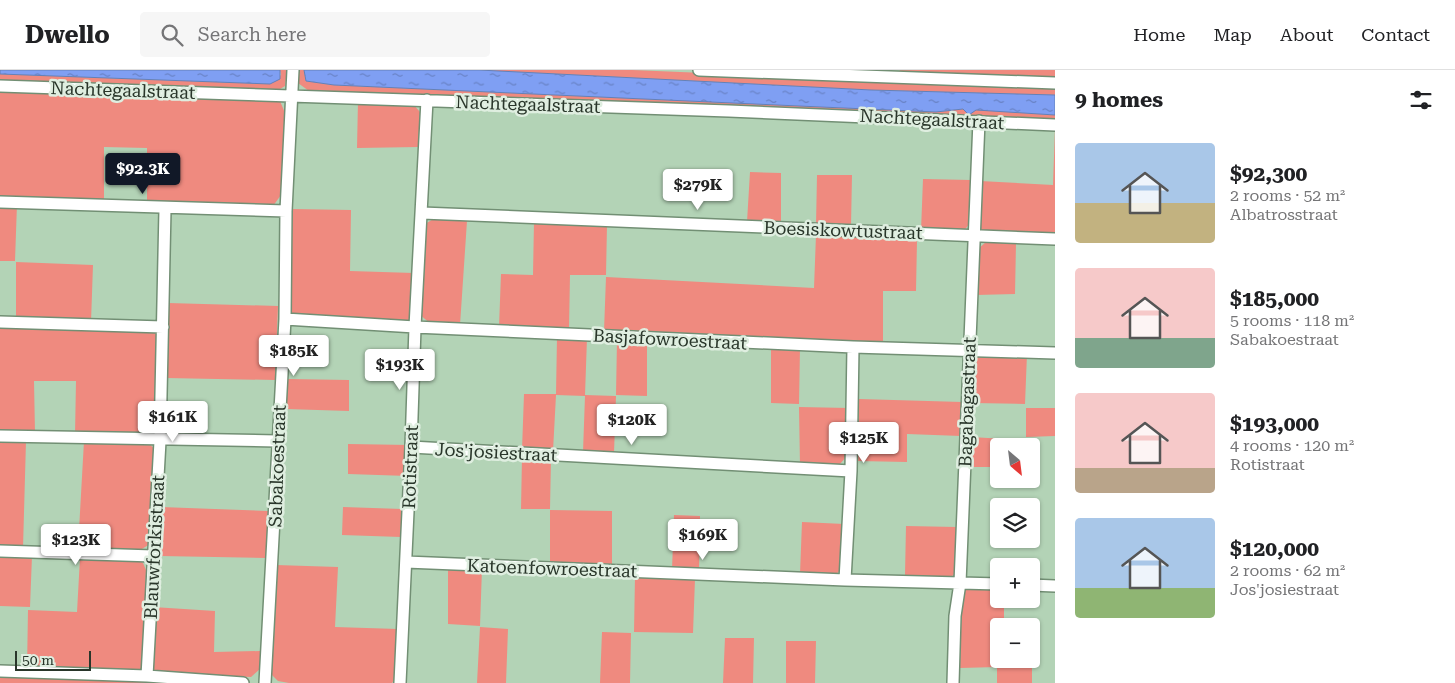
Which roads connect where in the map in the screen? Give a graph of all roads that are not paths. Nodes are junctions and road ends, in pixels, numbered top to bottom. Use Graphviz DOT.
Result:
graph roads {
  1 [pos="293,70"];
  2 [pos="699,70"];
  3 [pos="764,71"];
  4 [pos="893,74"];
  5 [pos="1055,83"];
  6 [pos="0,86"];
  7 [pos="292,95"];
  8 [pos="427,100"];
  9 [pos="979,121"];
  10 [pos="1055,125"];
  11 [pos="0,202"];
  12 [pos="165,209"];
  13 [pos="286,211"];
  14 [pos="422,212"];
  15 [pos="973,236"];
  16 [pos="1055,239"];
  17 [pos="285,318"];
  18 [pos="0,322"];
  19 [pos="162,327"];
  20 [pos="415,327"];
  21 [pos="853,347"];
  22 [pos="970,352"];
  23 [pos="1055,353"];
  24 [pos="0,436"];
  25 [pos="160,441"];
  26 [pos="277,441"];
  27 [pos="412,447"];
  28 [pos="851,471"];
  29 [pos="0,551"];
  30 [pos="153,556"];
  31 [pos="406,562"];
  32 [pos="845,580"];
  33 [pos="960,583"];
  34 [pos="990,584"];
  35 [pos="1040,585"];
  36 [pos="1055,586"];
  37 [pos="0,671"];
  38 [pos="147,676"];
  39 [pos="242,683"];
  40 [pos="265,683"];
  41 [pos="400,683"];
  42 [pos="953,683"];
  1 -- 7 [label="street, Sabakoestraat"];
  2 -- 3 [label="street"];
  3 -- 4 [label="street"];
  4 -- 5 [label="street"];
  6 -- 7 [label="street, Nachtegaalstraat"];
  7 -- 8 [label="street, Nachtegaalstraat"];
  7 -- 13 [label="street, Sabakoestraat"];
  8 -- 9 [label="street, Nachtegaalstraat"];
  8 -- 14 [label="street, Rotistraat"];
  9 -- 10 [label="street, Nachtegaalstraat"];
  9 -- 15 [label="street, Bagabagastraat"];
  11 -- 12 [label="street"];
  12 -- 13 [label="street"];
  12 -- 19 [label="street, Blauwforkistraat"];
  13 -- 17 [label="street, Sabakoestraat"];
  14 -- 15 [label="street, Boesiskowtustraat"];
  14 -- 20 [label="street, Rotistraat"];
  15 -- 16 [label="street, Boesiskowtustraat"];
  15 -- 22 [label="street, Bagabagastraat"];
  17 -- 20 [label="street, Basjafowroestraat"];
  17 -- 26 [label="street, Sabakoestraat"];
  18 -- 19 [label="street"];
  19 -- 25 [label="street, Blauwforkistraat"];
  20 -- 21 [label="street, Basjafowroestraat"];
  20 -- 27 [label="street, Rotistraat"];
  21 -- 22 [label="street, Basjafowroestraat"];
  21 -- 28 [label="street"];
  22 -- 23 [label="street, Basjafowroestraat"];
  22 -- 33 [label="street, Bagabagastraat"];
  24 -- 25 [label="street"];
  25 -- 26 [label="street"];
  25 -- 30 [label="street, Blauwforkistraat"];
  26 -- 40 [label="street, Sabakoestraat"];
  27 -- 28 [label="street, Jos'josiestraat"];
  27 -- 31 [label="street, Rotistraat"];
  28 -- 32 [label="street"];
  29 -- 30 [label="street"];
  30 -- 38 [label="street, Blauwforkistraat"];
  31 -- 32 [label="street, Katoenfowroestraat"];
  31 -- 41 [label="street, Rotistraat"];
  32 -- 33 [label="street, Katoenfowroestraat"];
  33 -- 34 [label="street, Katoenfowroestraat"];
  33 -- 42 [label="street, Bagabagastraat"];
  35 -- 36 [label="street"];
  37 -- 38 [label="street"];
  38 -- 39 [label="street"];
}
